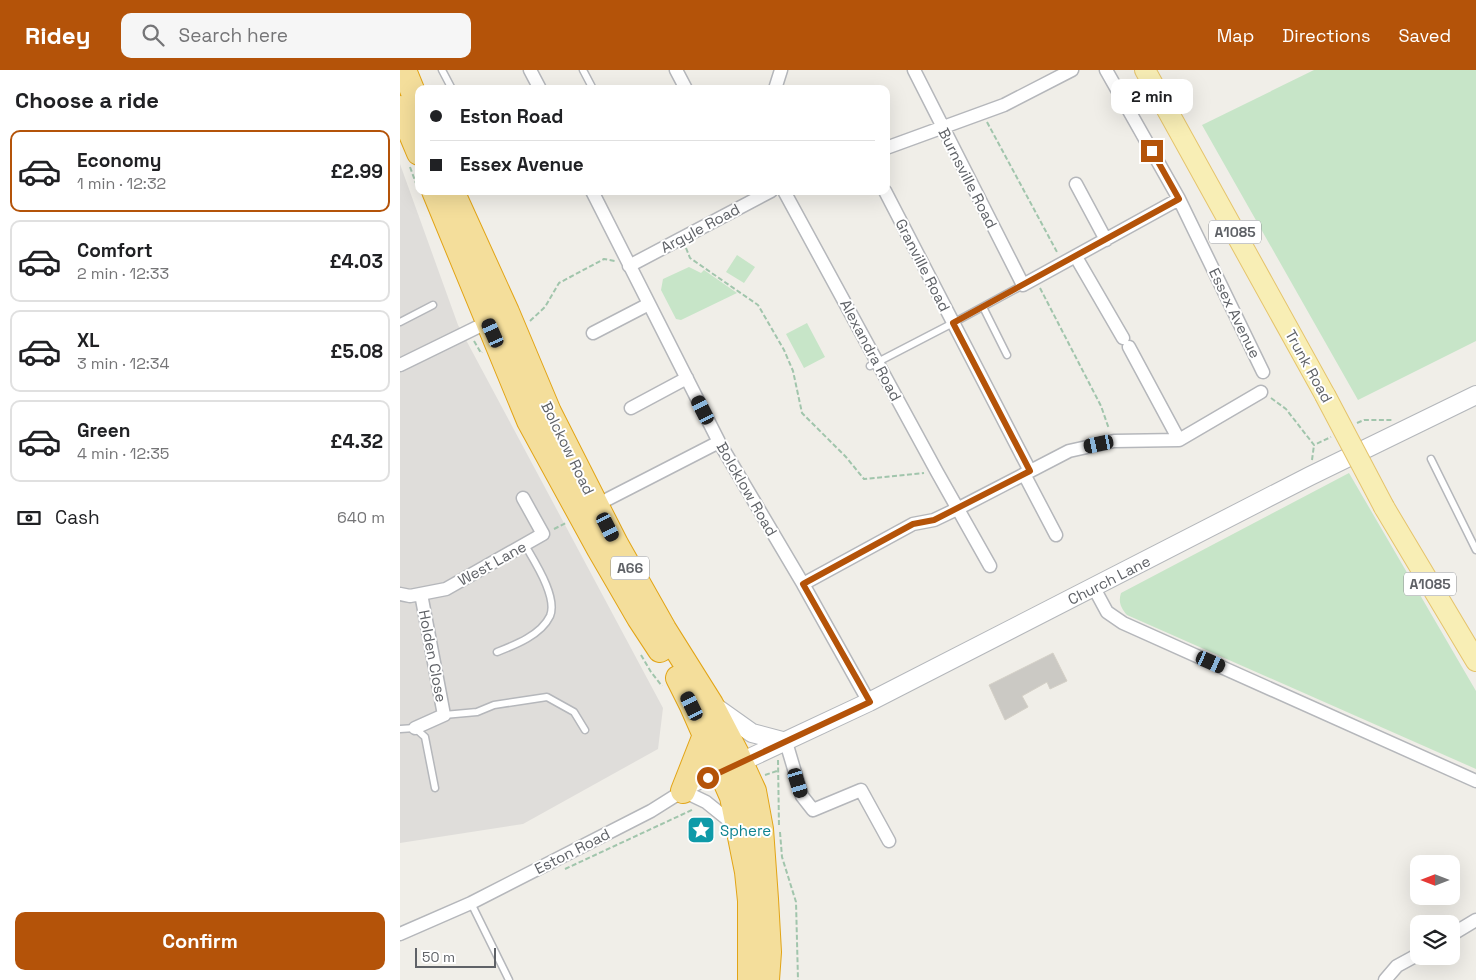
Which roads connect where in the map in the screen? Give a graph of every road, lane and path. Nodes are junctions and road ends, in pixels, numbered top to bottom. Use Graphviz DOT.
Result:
graph roads {
  1 [pos="404,70"];
  2 [pos="442,70"];
  3 [pos="530,70"];
  4 [pos="583,70"];
  5 [pos="676,70"];
  6 [pos="781,70"];
  7 [pos="914,70"];
  8 [pos="1072,70"];
  9 [pos="1106,70"];
  10 [pos="1145,70"];
  11 [pos="450,85"];
  12 [pos="538,85"];
  13 [pos="591,85"];
  14 [pos="684,85"];
  15 [pos="776,85"];
  16 [pos="415,97"];
  17 [pos="400,108"];
  18 [pos="982,114"];
  19 [pos="943,129"];
  20 [pos="415,144"];
  21 [pos="890,147"];
  22 [pos="1076,184"];
  23 [pos="436,195"];
  24 [pos="453,195"];
  25 [pos="594,195"];
  26 [pos="786,195"];
  27 [pos="887,195"];
  28 [pos="748,196"];
  29 [pos="1179,199"];
  30 [pos="681,237"];
  31 [pos="1106,240"];
  32 [pos="1076,257"];
  33 [pos="1063,264"];
  34 [pos="629,266"];
  35 [pos="1035,279"];
  36 [pos="1023,285"];
  37 [pos="649,304"];
  38 [pos="433,305"];
  39 [pos="983,307"];
  40 [pos="498,317"];
  41 [pos="400,322"];
  42 [pos="953,323"];
  43 [pos="594,333"];
  44 [pos="1007,355"];
  45 [pos="873,364"];
  46 [pos="400,365"];
  47 [pos="1263,372"];
  48 [pos="687,378"];
  49 [pos="1261,392"];
  50 [pos="1476,395"];
  51 [pos="631,408"];
  52 [pos="1179,440"];
  53 [pos="1114,441"];
  54 [pos="719,442"];
  55 [pos="1431,459"];
  56 [pos="937,472"];
  57 [pos="1027,473"];
  58 [pos="523,498"];
  59 [pos="608,499"];
  60 [pos="959,508"];
  61 [pos="1056,535"];
  62 [pos="525,545"];
  63 [pos="1476,550"];
  64 [pos="990,566"];
  65 [pos="803,584"];
  66 [pos="1094,588"];
  67 [pos="400,594"];
  68 [pos="421,594"];
  69 [pos="497,652"];
  70 [pos="1476,661"];
  71 [pos="870,702"];
  72 [pos="702,705"];
  73 [pos="444,715"];
  74 [pos="415,728"];
  75 [pos="400,729"];
  76 [pos="585,730"];
  77 [pos="705,735"];
  78 [pos="786,742"];
  79 [pos="737,771"];
  80 [pos="778,771"];
  81 [pos="1476,781"];
  82 [pos="435,788"];
  83 [pos="683,791"];
  84 [pos="706,802"];
  85 [pos="738,829"];
  86 [pos="889,841"];
  87 [pos="565,869"];
  88 [pos="471,903"];
  89 [pos="1476,920"];
  90 [pos="1460,930"];
  91 [pos="400,934"];
  92 [pos="1410,959"];
  93 [pos="509,980"];
  94 [pos="750,980"];
  95 [pos="767,980"];
  96 [pos="1385,980"];
  1 -- 16 [label="highway"];
  2 -- 11 [label="lane"];
  3 -- 12 [label="street"];
  4 -- 13 [label="lane"];
  5 -- 14 [label="street"];
  6 -- 15 [label="street"];
  7 -- 19 [label="street, Burnsville Road"];
  8 -- 18 [label="street"];
  9 -- 29 [label="street, Essex Avenue"];
  10 -- 70 [label="main road, Trunk Road / A1085, bridge"];
  17 -- 20 [label="highway"];
  18 -- 19 [label="street"];
  18 -- 33 [label="path"];
  19 -- 21 [label="street"];
  19 -- 36 [label="street, Burnsville Road"];
  22 -- 31 [label="street"];
  23 -- 40 [label="highway, Bolckow Road / A66"];
  24 -- 40 [label="highway, Bolckow Road / A66"];
  25 -- 34 [label="street, Bolcklow Road"];
  26 -- 45 [label="street, Alexandra Road"];
  27 -- 42 [label="street, Granville Road"];
  28 -- 30 [label="street, Argyle Road"];
  29 -- 31 [label="street"];
  29 -- 47 [label="street, Essex Avenue"];
  30 -- 34 [label="street, Argyle Road"];
  30 -- 56 [label="path"];
  31 -- 32 [label="street"];
  32 -- 33 [label="street"];
  32 -- 52 [label="street"];
  33 -- 35 [label="street"];
  34 -- 37 [label="street, Bolcklow Road"];
  35 -- 36 [label="street"];
  35 -- 53 [label="path"];
  36 -- 39 [label="lane"];
  37 -- 43 [label="street"];
  37 -- 48 [label="street, Bolcklow Road"];
  38 -- 41 [label="lane"];
  39 -- 42 [label="lane"];
  39 -- 44 [label="lane"];
  40 -- 46 [label="street"];
  40 -- 72 [label="highway, Bolckow Road / A66"];
  42 -- 45 [label="lane"];
  42 -- 57 [label="street, Granville Road"];
  45 -- 56 [label="street, Alexandra Road"];
  48 -- 51 [label="street"];
  48 -- 54 [label="street, Bolcklow Road"];
  49 -- 52 [label="street"];
  50 -- 66 [label="street, Church Lane"];
  52 -- 53 [label="street"];
  53 -- 57 [label="street"];
  54 -- 59 [label="street"];
  54 -- 65 [label="street, Bolcklow Road"];
  55 -- 63 [label="lane"];
  56 -- 60 [label="street, Alexandra Road"];
  57 -- 60 [label="street"];
  57 -- 61 [label="street, Granville Road"];
  58 -- 62 [label="street, West Lane"];
  60 -- 64 [label="street, Alexandra Road"];
  60 -- 65 [label="street"];
  62 -- 68 [label="street, West Lane"];
  62 -- 69 [label="lane"];
  65 -- 71 [label="street, Bolcklow Road"];
  66 -- 71 [label="street, Church Lane"];
  66 -- 81 [label="street"];
  67 -- 68 [label="street, West Lane"];
  68 -- 73 [label="street, Holden Close"];
  71 -- 78 [label="street, Church Lane"];
  72 -- 77 [label="highway, A66"];
  72 -- 78 [label="street"];
  72 -- 79 [label="highway, Bolckow Road / A66"];
  73 -- 74 [label="street, Holden Close"];
  73 -- 76 [label="lane"];
  74 -- 75 [label="lane"];
  74 -- 82 [label="lane"];
  77 -- 79 [label="highway, A66"];
  77 -- 83 [label="highway"];
  78 -- 79 [label="street, Church Lane"];
  78 -- 86 [label="street"];
  79 -- 80 [label="path"];
  79 -- 83 [label="street, Eston Road"];
  79 -- 85 [label="highway, A66"];
  79 -- 95 [label="highway, Bolckow Road / A66"];
  83 -- 84 [label="street"];
  83 -- 88 [label="street, Eston Road"];
  84 -- 85 [label="street"];
  84 -- 87 [label="path"];
  85 -- 94 [label="highway, A66"];
  88 -- 91 [label="street, Eston Road"];
  88 -- 93 [label="lane"];
  89 -- 90 [label="street"];
  92 -- 96 [label="street"];
}
